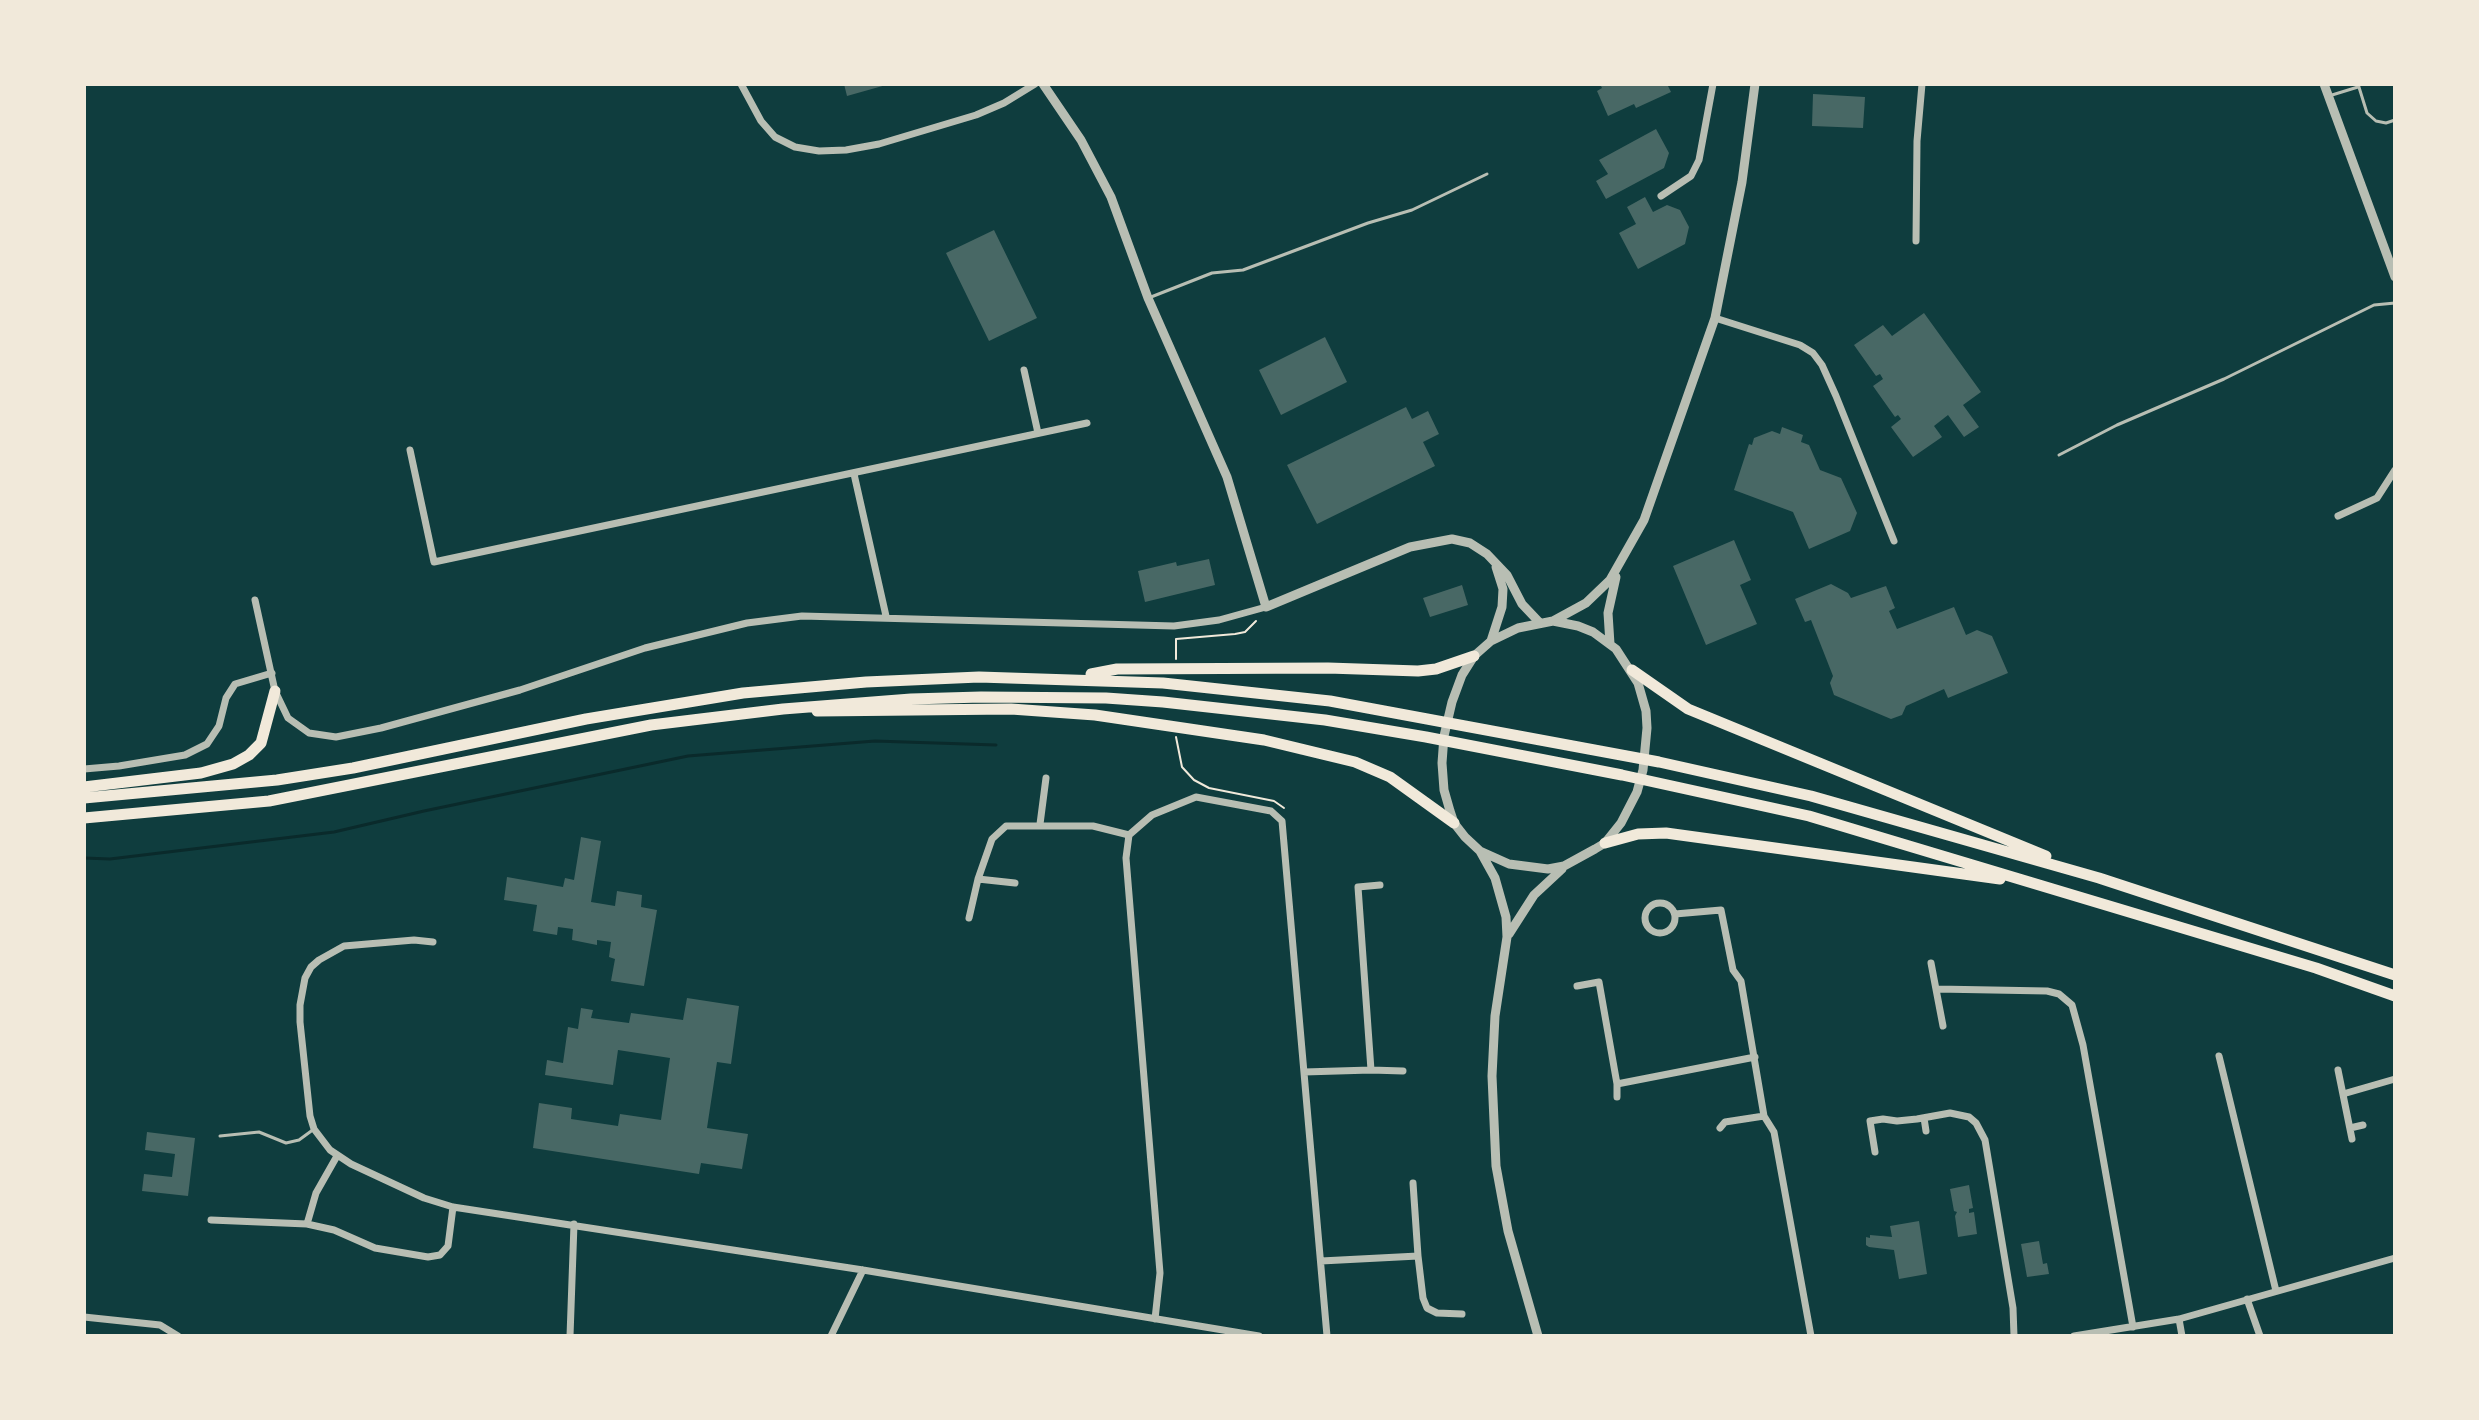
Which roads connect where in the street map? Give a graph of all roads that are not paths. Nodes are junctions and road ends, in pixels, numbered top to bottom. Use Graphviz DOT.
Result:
graph roads {
  1 [pos="741,84"];
  2 [pos="1035,84"];
  3 [pos="1043,84"];
  4 [pos="1713,84"];
  5 [pos="1755,84"];
  6 [pos="1922,84"];
  7 [pos="2324,84"];
  8 [pos="2358,85"];
  9 [pos="2329,96"];
  10 [pos="2395,120"];
  11 [pos="1487,174"];
  12 [pos="1661,196"];
  13 [pos="1916,241"];
  14 [pos="2395,277"];
  15 [pos="1148,298"];
  16 [pos="2395,303"];
  17 [pos="1715,318"];
  18 [pos="1024,370"];
  19 [pos="1087,423"];
  20 [pos="1038,433"];
  21 [pos="410,450"];
  22 [pos="2059,455"];
  23 [pos="2395,470"];
  24 [pos="854,474"];
  25 [pos="2338,516"];
  26 [pos="1894,541"];
  27 [pos="1495,563"];
  28 [pos="1620,566"];
  29 [pos="255,600"];
  30 [pos="1266,607"];
  31 [pos="886,616"];
  32 [pos="1553,621"];
  33 [pos="1540,623"];
  34 [pos="1491,641"];
  35 [pos="1610,644"];
  36 [pos="1474,656"];
  37 [pos="1632,670"];
  38 [pos="272,673"];
  39 [pos="1070,678"];
  40 [pos="275,691"];
  41 [pos="783,709"];
  42 [pos="84,769"];
  43 [pos="1046,778"];
  44 [pos="84,787"];
  45 [pos="84,798"];
  46 [pos="84,818"];
  47 [pos="1454,823"];
  48 [pos="1040,824"];
  49 [pos="1129,835"];
  50 [pos="1605,843"];
  51 [pos="1480,851"];
  52 [pos="1564,866"];
  53 [pos="2099,878"];
  54 [pos="978,879"];
  55 [pos="1015,883"];
  56 [pos="2036,884"];
  57 [pos="1380,885"];
  58 [pos="1675,914"];
  59 [pos="969,918"];
  60 [pos="1507,937"];
  61 [pos="433,942"];
  62 [pos="1931,963"];
  63 [pos="2395,975"];
  64 [pos="1577,986"];
  65 [pos="1937,989"];
  66 [pos="2395,996"];
  67 [pos="1943,1026"];
  68 [pos="2219,1056"];
  69 [pos="1755,1057"];
  70 [pos="1371,1070"];
  71 [pos="2338,1070"];
  72 [pos="1403,1071"];
  73 [pos="1304,1072"];
  74 [pos="2395,1079"];
  75 [pos="1617,1084"];
  76 [pos="2343,1094"];
  77 [pos="1617,1097"];
  78 [pos="1764,1116"];
  79 [pos="1924,1118"];
  80 [pos="2363,1125"];
  81 [pos="1720,1128"];
  82 [pos="2350,1128"];
  83 [pos="314,1129"];
  84 [pos="1926,1131"];
  85 [pos="220,1136"];
  86 [pos="2352,1139"];
  87 [pos="1875,1152"];
  88 [pos="337,1156"];
  89 [pos="1413,1183"];
  90 [pos="453,1207"];
  91 [pos="211,1220"];
  92 [pos="307,1224"];
  93 [pos="574,1224"];
  94 [pos="1418,1256"];
  95 [pos="2395,1258"];
  96 [pos="1321,1261"];
  97 [pos="863,1270"];
  98 [pos="2276,1291"];
  99 [pos="2247,1299"];
  100 [pos="1462,1314"];
  101 [pos="84,1317"];
  102 [pos="1155,1319"];
  103 [pos="2179,1319"];
  104 [pos="2133,1327"];
  105 [pos="178,1336"];
  106 [pos="570,1336"];
  107 [pos="831,1336"];
  108 [pos="1259,1336"];
  109 [pos="1327,1336"];
  110 [pos="1538,1336"];
  111 [pos="1811,1336"];
  112 [pos="2014,1336"];
  113 [pos="2074,1336"];
  114 [pos="2182,1336"];
  115 [pos="2260,1336"];
  1 -- 2 [label="street"];
  3 -- 15 [label="street"];
  4 -- 12 [label="street"];
  5 -- 17 [label="street"];
  6 -- 13 [label="street"];
  7 -- 9 [label="street"];
  8 -- 9 [label="lane"];
  8 -- 10 [label="lane"];
  9 -- 14 [label="street"];
  11 -- 15 [label="lane"];
  15 -- 30 [label="street"];
  16 -- 22 [label="lane"];
  17 -- 26 [label="street"];
  17 -- 28 [label="street"];
  18 -- 20 [label="street"];
  19 -- 20 [label="street"];
  20 -- 24 [label="street"];
  21 -- 24 [label="street"];
  23 -- 25 [label="street"];
  24 -- 31 [label="street"];
  27 -- 30 [label="street"];
  27 -- 33 [label="street"];
  27 -- 34 [label="street"];
  28 -- 32 [label="street"];
  28 -- 35 [label="street"];
  29 -- 38 [label="street"];
  30 -- 31 [label="street"];
  31 -- 40 [label="street"];
  32 -- 33 [label="street"];
  32 -- 35 [label="street"];
  33 -- 34 [label="street"];
  34 -- 36 [label="street"];
  35 -- 37 [label="street"];
  36 -- 39 [label="highway"];
  36 -- 47 [label="street"];
  37 -- 50 [label="street"];
  37 -- 53 [label="highway"];
  38 -- 40 [label="street"];
  38 -- 42 [label="street"];
  39 -- 45 [label="highway"];
  39 -- 53 [label="highway"];
  40 -- 44 [label="highway"];
  41 -- 46 [label="highway"];
  41 -- 47 [label="highway"];
  41 -- 56 [label="highway"];
  43 -- 48 [label="street"];
  47 -- 51 [label="street"];
  48 -- 49 [label="street"];
  48 -- 54 [label="street"];
  49 -- 73 [label="street"];
  49 -- 102 [label="street"];
  50 -- 52 [label="street"];
  50 -- 56 [label="highway"];
  51 -- 52 [label="street"];
  51 -- 60 [label="street"];
  52 -- 60 [label="street"];
  53 -- 63 [label="highway"];
  54 -- 55 [label="street"];
  54 -- 59 [label="street"];
  56 -- 66 [label="highway"];
  57 -- 70 [label="street"];
  58 -- 58 [label="street"];
  58 -- 69 [label="street"];
  60 -- 110 [label="street"];
  61 -- 83 [label="street"];
  62 -- 65 [label="street"];
  64 -- 75 [label="street"];
  65 -- 67 [label="street"];
  65 -- 104 [label="street"];
  68 -- 98 [label="street"];
  69 -- 75 [label="street"];
  69 -- 78 [label="street"];
  70 -- 72 [label="street"];
  70 -- 73 [label="street"];
  71 -- 76 [label="street"];
  73 -- 96 [label="street"];
  74 -- 76 [label="street"];
  75 -- 77 [label="street"];
  76 -- 82 [label="street"];
  78 -- 81 [label="street"];
  78 -- 111 [label="street"];
  79 -- 84 [label="street"];
  79 -- 87 [label="street"];
  79 -- 112 [label="street"];
  80 -- 82 [label="street"];
  82 -- 86 [label="street"];
  83 -- 85 [label="lane"];
  83 -- 88 [label="street"];
  88 -- 90 [label="street"];
  88 -- 92 [label="street"];
  89 -- 94 [label="street"];
  90 -- 92 [label="street"];
  90 -- 93 [label="street"];
  91 -- 92 [label="street"];
  93 -- 97 [label="street"];
  93 -- 106 [label="street"];
  94 -- 96 [label="street"];
  94 -- 100 [label="street"];
  95 -- 98 [label="street"];
  96 -- 109 [label="street"];
  97 -- 102 [label="street"];
  97 -- 107 [label="street"];
  98 -- 99 [label="street"];
  99 -- 103 [label="street"];
  99 -- 115 [label="street"];
  101 -- 105 [label="street"];
  102 -- 108 [label="street"];
  103 -- 104 [label="street"];
  103 -- 114 [label="street"];
  104 -- 113 [label="street"];
}
